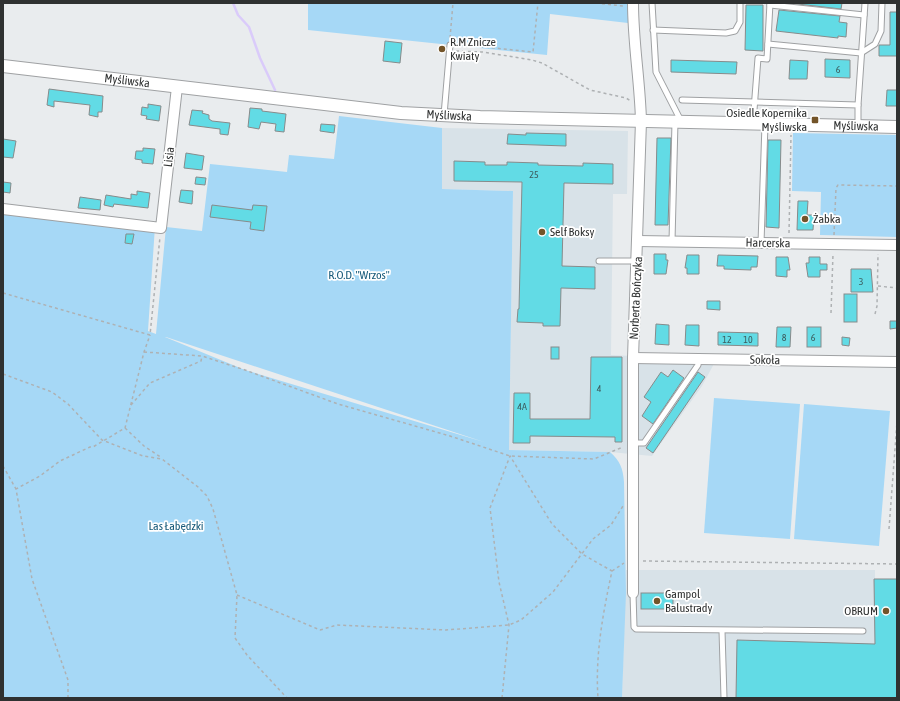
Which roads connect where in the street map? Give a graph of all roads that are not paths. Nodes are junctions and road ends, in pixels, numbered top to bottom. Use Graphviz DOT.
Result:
graph roads {
  1 [pos="633,3"];
  2 [pos="652,3"];
  3 [pos="740,3"];
  4 [pos="864,3"];
  5 [pos="882,3"];
  6 [pos="770,4"];
  7 [pos="864,15"];
  8 [pos="653,30"];
  9 [pos="768,44"];
  10 [pos="450,45"];
  11 [pos="861,53"];
  12 [pos="3,66"];
  13 [pos="177,87"];
  14 [pos="682,100"];
  15 [pos="754,102"];
  16 [pos="858,105"];
  17 [pos="444,116"];
  18 [pos="641,121"];
  19 [pos="678,122"];
  20 [pos="759,124"];
  21 [pos="858,126"];
  22 [pos="897,127"];
  23 [pos="3,209"];
  24 [pos="638,241"];
  25 [pos="672,241"];
  26 [pos="761,243"];
  27 [pos="897,245"];
  28 [pos="599,260"];
  29 [pos="638,261"];
  30 [pos="633,358"];
  31 [pos="699,359"];
  32 [pos="897,362"];
  33 [pos="634,443"];
  34 [pos="633,593"];
  35 [pos="722,631"];
  36 [pos="863,631"];
  37 [pos="724,698"];
  1 -- 18 [label="street, Norberta Bończyka"];
  2 -- 8 [label="lane"];
  3 -- 8 [label="lane"];
  4 -- 7 [label="lane"];
  5 -- 11 [label="lane"];
  6 -- 7 [label="lane"];
  6 -- 9 [label="lane"];
  7 -- 11 [label="lane"];
  8 -- 19 [label="lane"];
  9 -- 11 [label="lane"];
  9 -- 15 [label="lane"];
  10 -- 17 [label="lane"];
  11 -- 16 [label="lane"];
  12 -- 13 [label="street, Myśliwska"];
  13 -- 17 [label="street, Myśliwska"];
  13 -- 23 [label="street, Lisia"];
  14 -- 15 [label="lane"];
  15 -- 16 [label="lane"];
  15 -- 20 [label="lane"];
  16 -- 21 [label="lane"];
  17 -- 18 [label="street, Myśliwska"];
  18 -- 19 [label="street, Myśliwska"];
  18 -- 24 [label="street, Norberta Bończyka"];
  19 -- 20 [label="street, Myśliwska"];
  19 -- 25 [label="lane"];
  20 -- 21 [label="street, Myśliwska"];
  20 -- 26 [label="lane"];
  21 -- 22 [label="street, Myśliwska"];
  24 -- 25 [label="street, Harcerska"];
  24 -- 29 [label="street, Norberta Bończyka"];
  25 -- 26 [label="street, Harcerska"];
  26 -- 27 [label="street, Harcerska"];
  28 -- 29 [label="lane"];
  29 -- 30 [label="street, Norberta Bończyka"];
  30 -- 31 [label="street, Sokoła"];
  30 -- 33 [label="street, Norberta Bończyka"];
  31 -- 32 [label="street, Sokoła"];
  31 -- 33 [label="lane"];
  33 -- 34 [label="street, Norberta Bończyka"];
  34 -- 35 [label="lane"];
  35 -- 36 [label="lane"];
  35 -- 37 [label="lane"];
}
